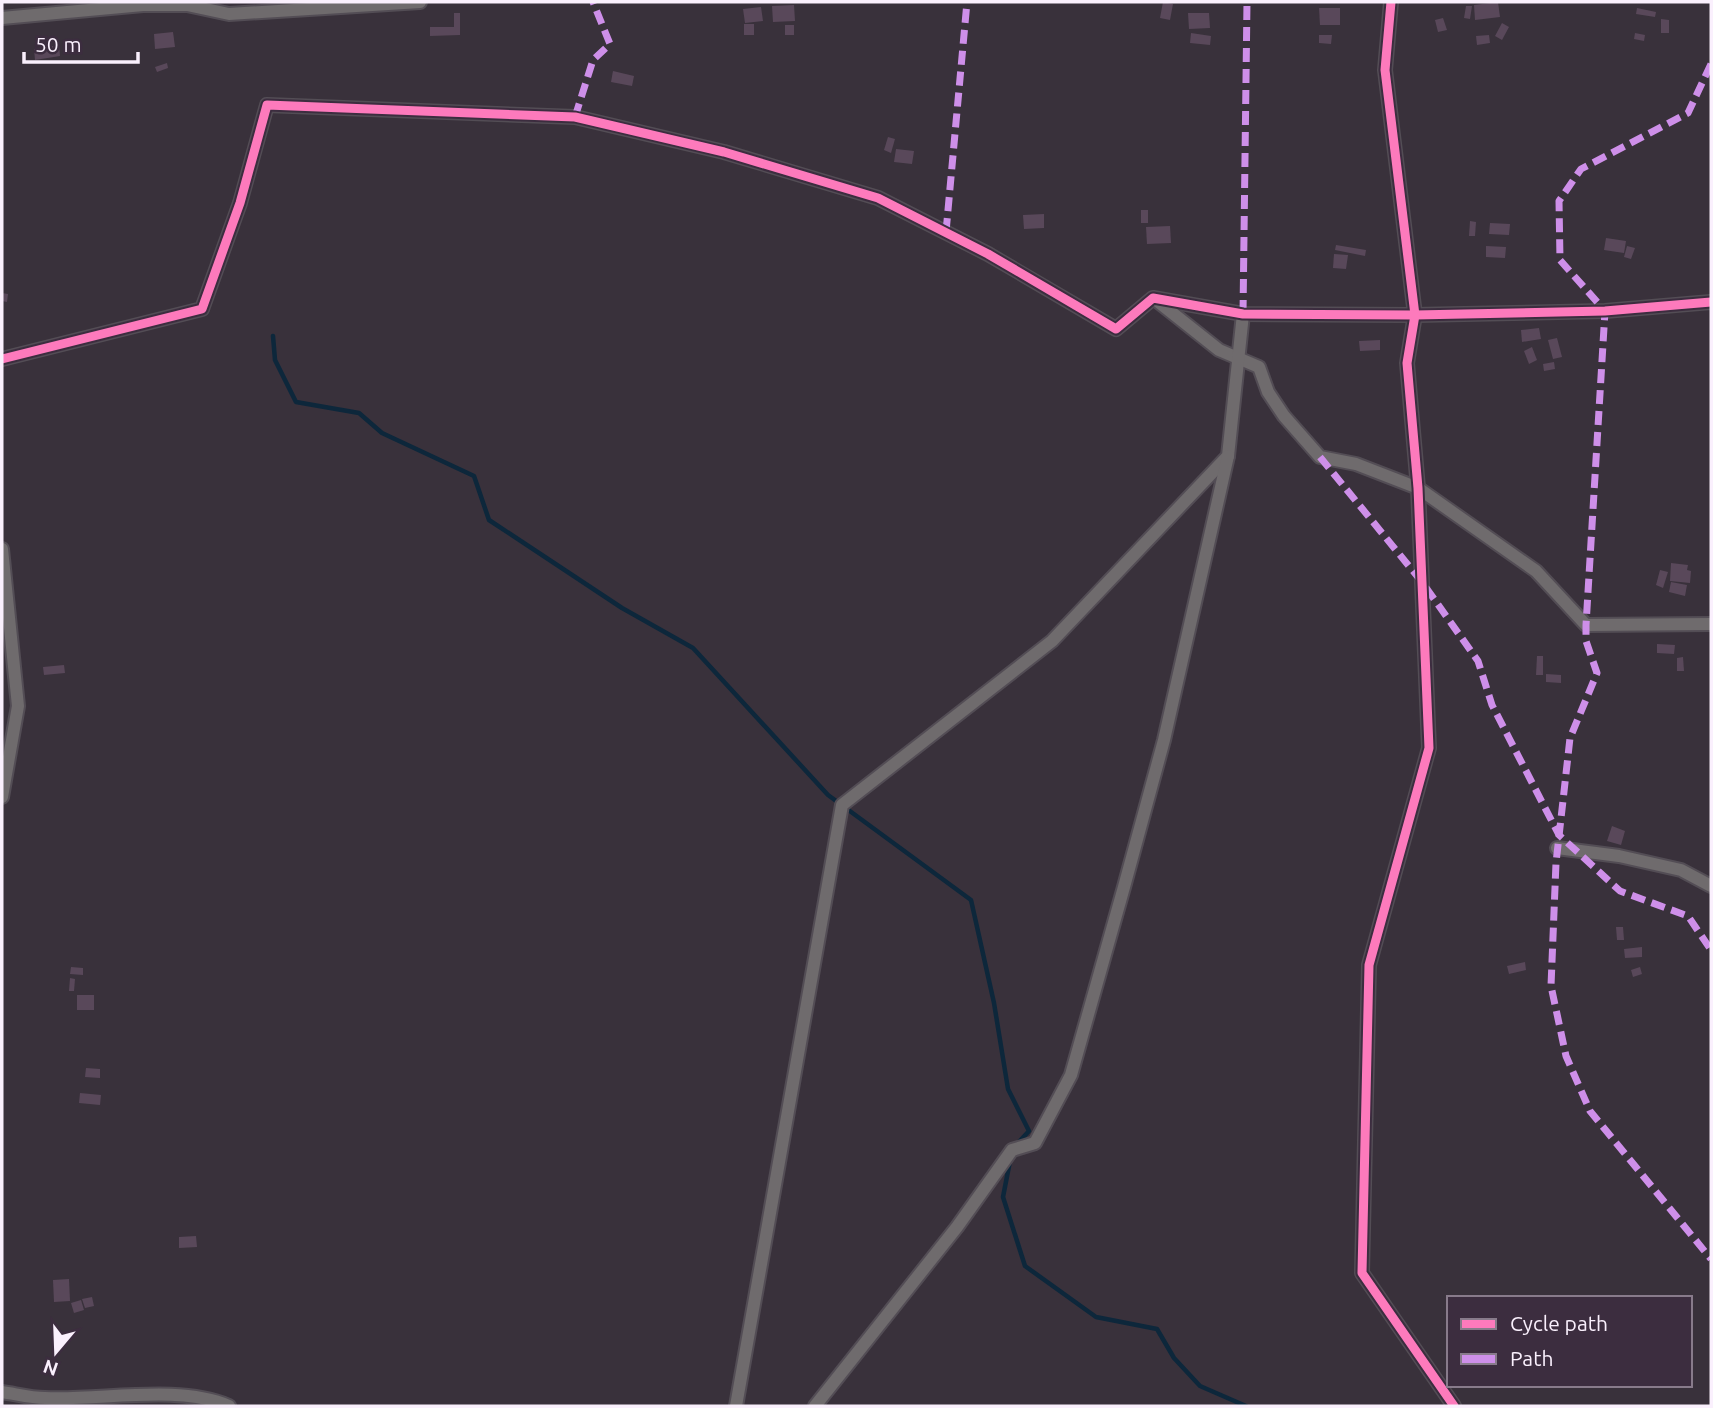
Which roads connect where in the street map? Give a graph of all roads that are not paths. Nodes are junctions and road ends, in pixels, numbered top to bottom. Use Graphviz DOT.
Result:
graph roads {
  1 [pos="420,2"];
  2 [pos="1391,2"];
  3 [pos="2,18"];
  4 [pos="1153,298"];
  5 [pos="1711,302"];
  6 [pos="1243,314"];
  7 [pos="1415,315"];
  8 [pos="1238,358"];
  9 [pos="2,359"];
  10 [pos="1228,456"];
  11 [pos="1418,488"];
  12 [pos="2,549"];
  13 [pos="1711,624"];
  14 [pos="2,797"];
  15 [pos="1557,848"];
  16 [pos="1711,886"];
  17 [pos="2,1392"];
  18 [pos="229,1406"];
  19 [pos="736,1406"];
  20 [pos="815,1406"];
  21 [pos="1454,1406"];
  1 -- 3 [label="street"];
  2 -- 7 [label="street"];
  4 -- 6 [label="street"];
  4 -- 8 [label="street"];
  4 -- 9 [label="street"];
  5 -- 7 [label="street"];
  6 -- 7 [label="street"];
  6 -- 8 [label="street"];
  7 -- 11 [label="street"];
  8 -- 10 [label="street"];
  8 -- 11 [label="street"];
  10 -- 19 [label="street"];
  10 -- 20 [label="street"];
  11 -- 13 [label="street"];
  11 -- 21 [label="street"];
  12 -- 14 [label="street"];
  15 -- 16 [label="street"];
  17 -- 18 [label="street"];
}
